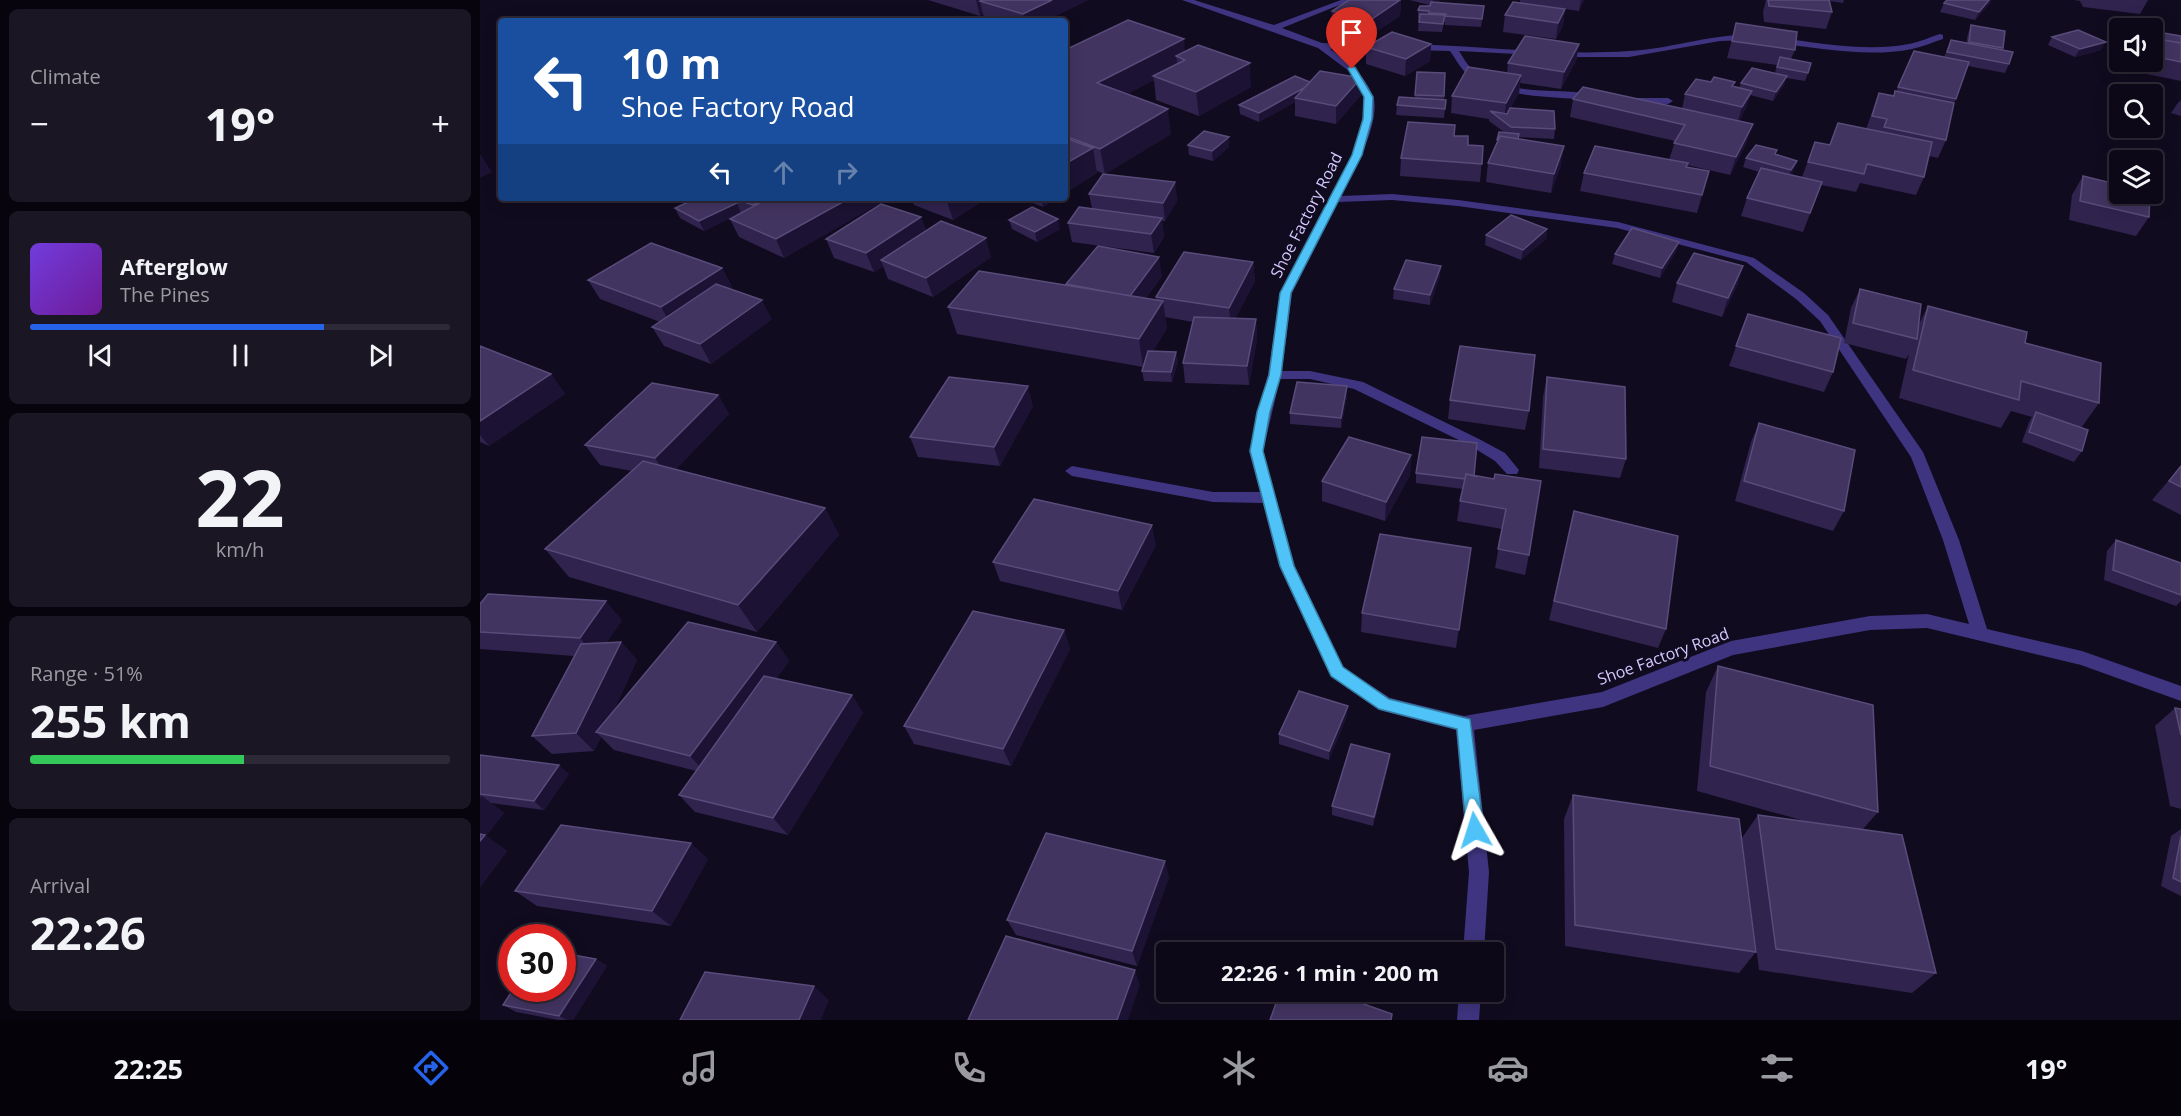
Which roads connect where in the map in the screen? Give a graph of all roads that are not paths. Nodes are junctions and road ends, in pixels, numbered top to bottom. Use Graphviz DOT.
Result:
graph roads {
  1 [pos="1186,0"];
  2 [pos="1348,0"];
  3 [pos="1274,28"];
  4 [pos="1940,37"];
  5 [pos="1321,46"];
  6 [pos="1392,47"];
  7 [pos="1404,47"];
  8 [pos="1452,47"];
  9 [pos="1600,98"];
  10 [pos="1618,100"];
  11 [pos="1668,101"];
  12 [pos="1335,199"];
  13 [pos="1275,375"];
  14 [pos="1512,470"];
  15 [pos="1072,471"];
  16 [pos="1269,498"];
  17 [pos="1980,632"];
  18 [pos="2181,694"];
  19 [pos="1464,724"];
  20 [pos="1474,942"];
  21 [pos="1469,1002"];
  22 [pos="1468,1020"];
  1 -- 3 [label="street, Shoe Factory Road"];
  2 -- 3 [label="street"];
  3 -- 5 [label="street, Shoe Factory Road"];
  4 -- 8 [label="street"];
  5 -- 6 [label="street"];
  5 -- 12 [label="street, Shoe Factory Road"];
  7 -- 8 [label="street"];
  8 -- 9 [label="street"];
  10 -- 11 [label="street"];
  12 -- 13 [label="street, Shoe Factory Road"];
  12 -- 17 [label="street"];
  13 -- 14 [label="street"];
  13 -- 16 [label="street, Shoe Factory Road"];
  15 -- 16 [label="street"];
  16 -- 19 [label="street, Shoe Factory Road"];
  17 -- 18 [label="street, Shoe Factory Road"];
  17 -- 19 [label="street, Shoe Factory Road"];
  19 -- 20 [label="street"];
  21 -- 22 [label="street"];
}
